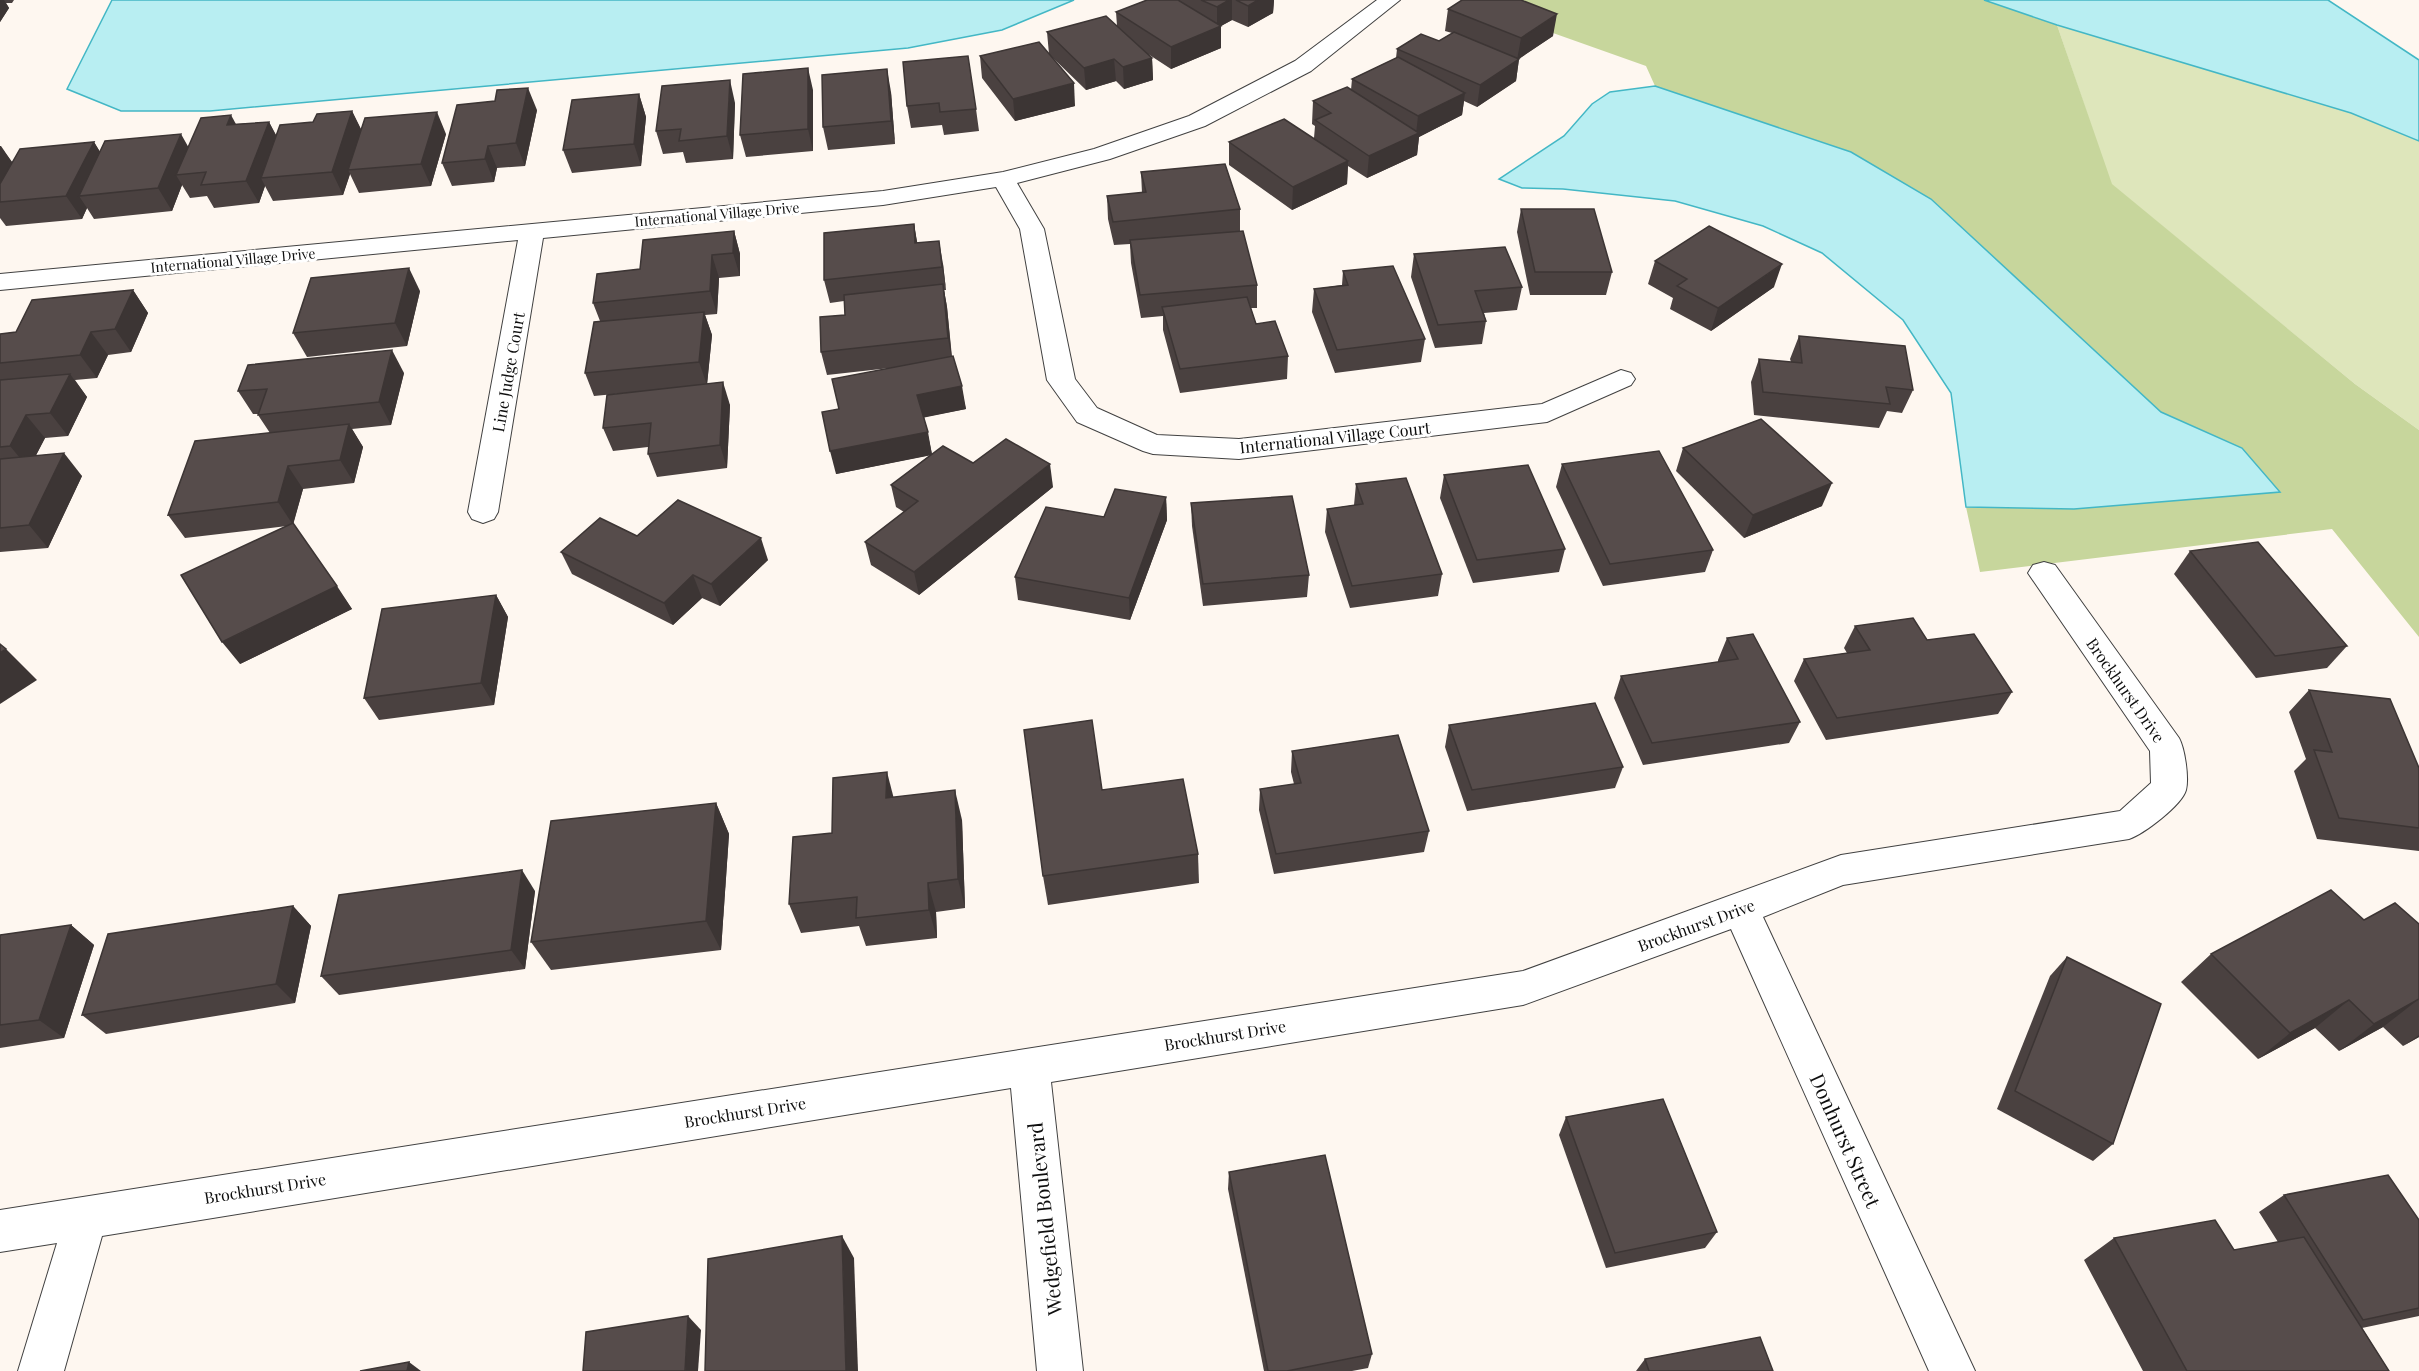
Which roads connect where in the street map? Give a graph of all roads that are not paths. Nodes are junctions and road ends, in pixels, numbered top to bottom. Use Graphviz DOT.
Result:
graph roads {
  1 [pos="1390,0"];
  2 [pos="1003,179"];
  3 [pos="532,231"];
  4 [pos="0,282"];
  5 [pos="1622,379"];
  6 [pos="483,512"];
  7 [pos="2044,573"];
  8 [pos="1741,909"];
  9 [pos="1029,1067"];
  10 [pos="86,1217"];
  11 [pos="0,1231"];
  12 [pos="41,1371"];
  13 [pos="1060,1371"];
  14 [pos="1952,1371"];
  1 -- 2 [label="street, International Village Drive"];
  2 -- 3 [label="street, International Village Drive"];
  2 -- 5 [label="street, International Village Court"];
  3 -- 4 [label="street, International Village Drive"];
  3 -- 6 [label="street, Line Judge Court"];
  7 -- 8 [label="street, Brockhurst Drive"];
  8 -- 9 [label="street, Brockhurst Drive"];
  8 -- 14 [label="street, Donhurst Street"];
  9 -- 10 [label="street, Brockhurst Drive"];
  9 -- 13 [label="street, Wedgefield Boulevard"];
  10 -- 11 [label="street, Brockhurst Drive"];
  10 -- 12 [label="street"];
}
